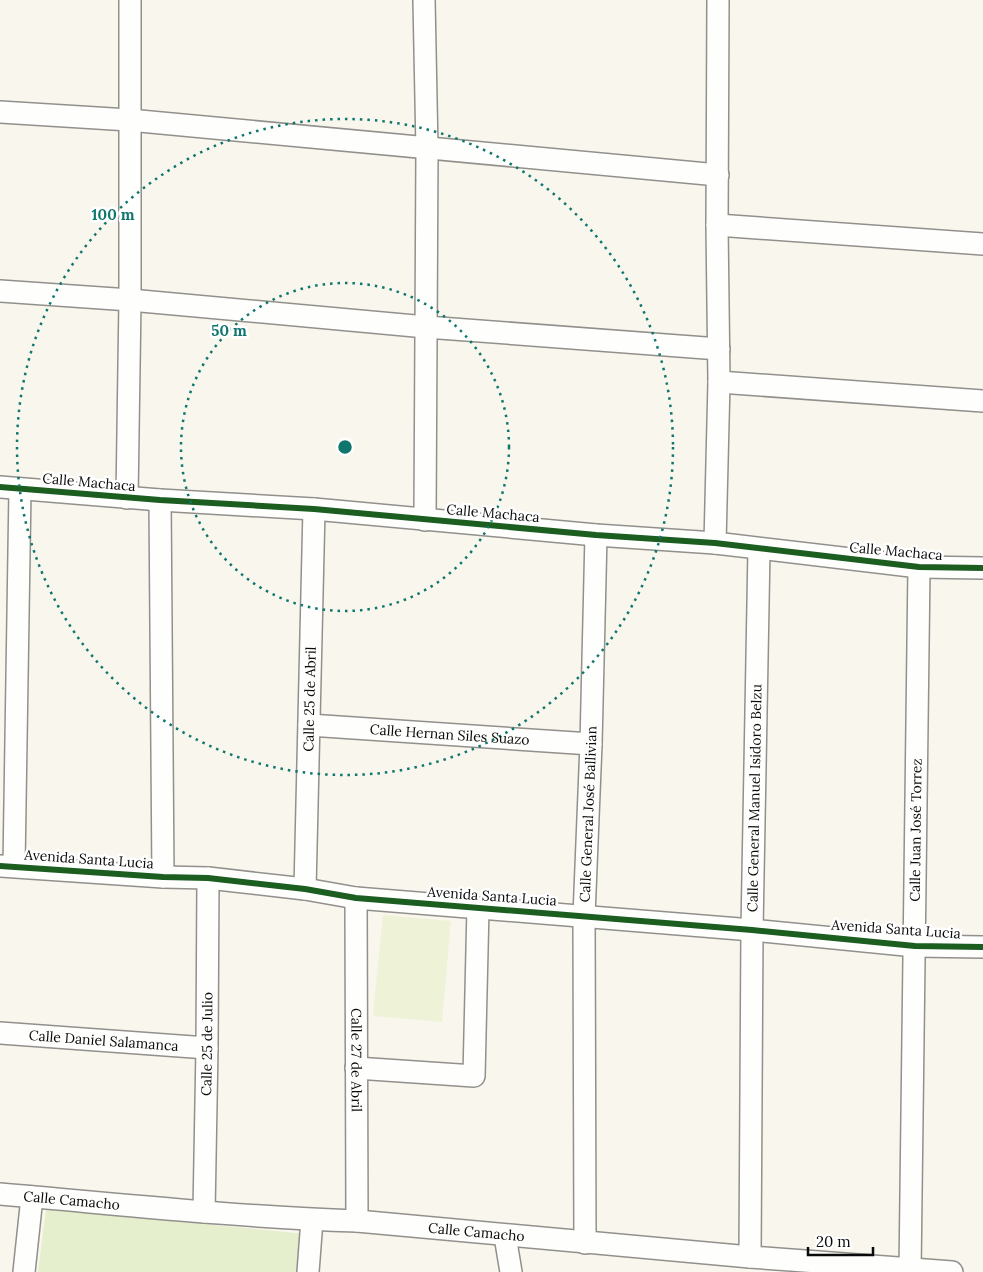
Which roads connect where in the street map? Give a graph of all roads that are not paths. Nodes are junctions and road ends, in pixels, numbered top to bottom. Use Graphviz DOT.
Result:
graph roads {
  1 [pos="130,0"];
  2 [pos="424,0"];
  3 [pos="718,0"];
  4 [pos="0,112"];
  5 [pos="129,120"];
  6 [pos="427,149"];
  7 [pos="718,174"];
  8 [pos="717,225"];
  9 [pos="983,244"];
  10 [pos="0,291"];
  11 [pos="130,300"];
  12 [pos="426,327"];
  13 [pos="719,349"];
  14 [pos="720,382"];
  15 [pos="983,401"];
  16 [pos="10,488"];
  17 [pos="127,498"];
  18 [pos="160,500"];
  19 [pos="314,510"];
  20 [pos="425,520"];
  21 [pos="596,535"];
  22 [pos="715,543"];
  23 [pos="759,549"];
  24 [pos="919,568"];
  25 [pos="983,568"];
  26 [pos="310,725"];
  27 [pos="591,744"];
  28 [pos="7,866"];
  29 [pos="163,877"];
  30 [pos="208,878"];
  31 [pos="305,889"];
  32 [pos="356,898"];
  33 [pos="478,908"];
  34 [pos="584,916"];
  35 [pos="752,930"];
  36 [pos="915,946"];
  37 [pos="983,947"];
  38 [pos="0,1033"];
  39 [pos="207,1048"];
  40 [pos="356,1068"];
  41 [pos="0,1194"];
  42 [pos="32,1197"];
  43 [pos="204,1212"];
  44 [pos="312,1220"];
  45 [pos="356,1221"];
  46 [pos="505,1236"];
  47 [pos="585,1243"];
  48 [pos="750,1257"];
  49 [pos="911,1270"];
  50 [pos="24,1272"];
  51 [pos="308,1272"];
  52 [pos="511,1272"];
  53 [pos="952,1272"];
  1 -- 5 [label="street"];
  2 -- 6 [label="street"];
  3 -- 7 [label="street"];
  4 -- 5 [label="street"];
  5 -- 6 [label="street"];
  5 -- 11 [label="street"];
  6 -- 7 [label="street"];
  6 -- 12 [label="street"];
  7 -- 8 [label="street"];
  8 -- 9 [label="street"];
  8 -- 13 [label="street"];
  10 -- 11 [label="street"];
  11 -- 12 [label="street"];
  11 -- 17 [label="street"];
  12 -- 13 [label="street"];
  12 -- 20 [label="street"];
  13 -- 14 [label="street"];
  14 -- 15 [label="street"];
  14 -- 22 [label="street"];
  16 -- 17 [label="street, Calle Machaca"];
  16 -- 28 [label="street"];
  17 -- 18 [label="street, Calle Machaca"];
  18 -- 19 [label="street, Calle Machaca"];
  18 -- 29 [label="street"];
  19 -- 20 [label="street, Calle Machaca"];
  19 -- 26 [label="street, Calle 25 de Abril"];
  20 -- 21 [label="street, Calle Machaca"];
  21 -- 22 [label="street, Calle Machaca"];
  21 -- 27 [label="street, Calle General José Ballivian"];
  22 -- 23 [label="street, Calle Machaca"];
  23 -- 24 [label="street, Calle Machaca"];
  23 -- 35 [label="street, Calle General Manuel Isidoro Belzu"];
  24 -- 25 [label="street, Calle Machaca"];
  24 -- 36 [label="street, Calle Juan José Torrez"];
  26 -- 27 [label="street, Calle Hernan Siles Suazo"];
  26 -- 31 [label="street, Calle 25 de Abril"];
  27 -- 34 [label="street, Calle General José Ballivian"];
  28 -- 29 [label="street, Avenida Santa Lucia"];
  29 -- 30 [label="street, Avenida Santa Lucia"];
  30 -- 31 [label="street, Avenida Santa Lucia"];
  30 -- 39 [label="street, Calle 25 de Julio"];
  31 -- 32 [label="street, Avenida Santa Lucia"];
  32 -- 33 [label="street, Avenida Santa Lucia"];
  32 -- 40 [label="street, Calle 27 de Abril"];
  33 -- 34 [label="street, Avenida Santa Lucia"];
  33 -- 40 [label="street"];
  34 -- 35 [label="street, Avenida Santa Lucia"];
  34 -- 47 [label="street, Calle General José Ballivian"];
  35 -- 36 [label="street, Avenida Santa Lucia"];
  35 -- 48 [label="street, Calle General Manuel Isidoro Belzu"];
  36 -- 37 [label="street, Avenida Santa Lucia"];
  36 -- 49 [label="street, Calle Juan José Torrez"];
  38 -- 39 [label="street, Calle Daniel Salamanca"];
  39 -- 43 [label="street, Calle 25 de Julio"];
  40 -- 45 [label="street, Calle 27 de Abril"];
  41 -- 42 [label="street, Calle Camacho"];
  42 -- 43 [label="street, Calle Camacho"];
  42 -- 50 [label="street"];
  43 -- 44 [label="street, Calle Camacho"];
  44 -- 45 [label="street, Calle Camacho"];
  44 -- 51 [label="street"];
  45 -- 46 [label="street, Calle Camacho"];
  46 -- 47 [label="street, Calle Camacho"];
  46 -- 52 [label="street"];
  47 -- 48 [label="street, Calle Camacho"];
  48 -- 49 [label="street, Calle Camacho"];
  49 -- 53 [label="street, Calle Camacho"];
}
